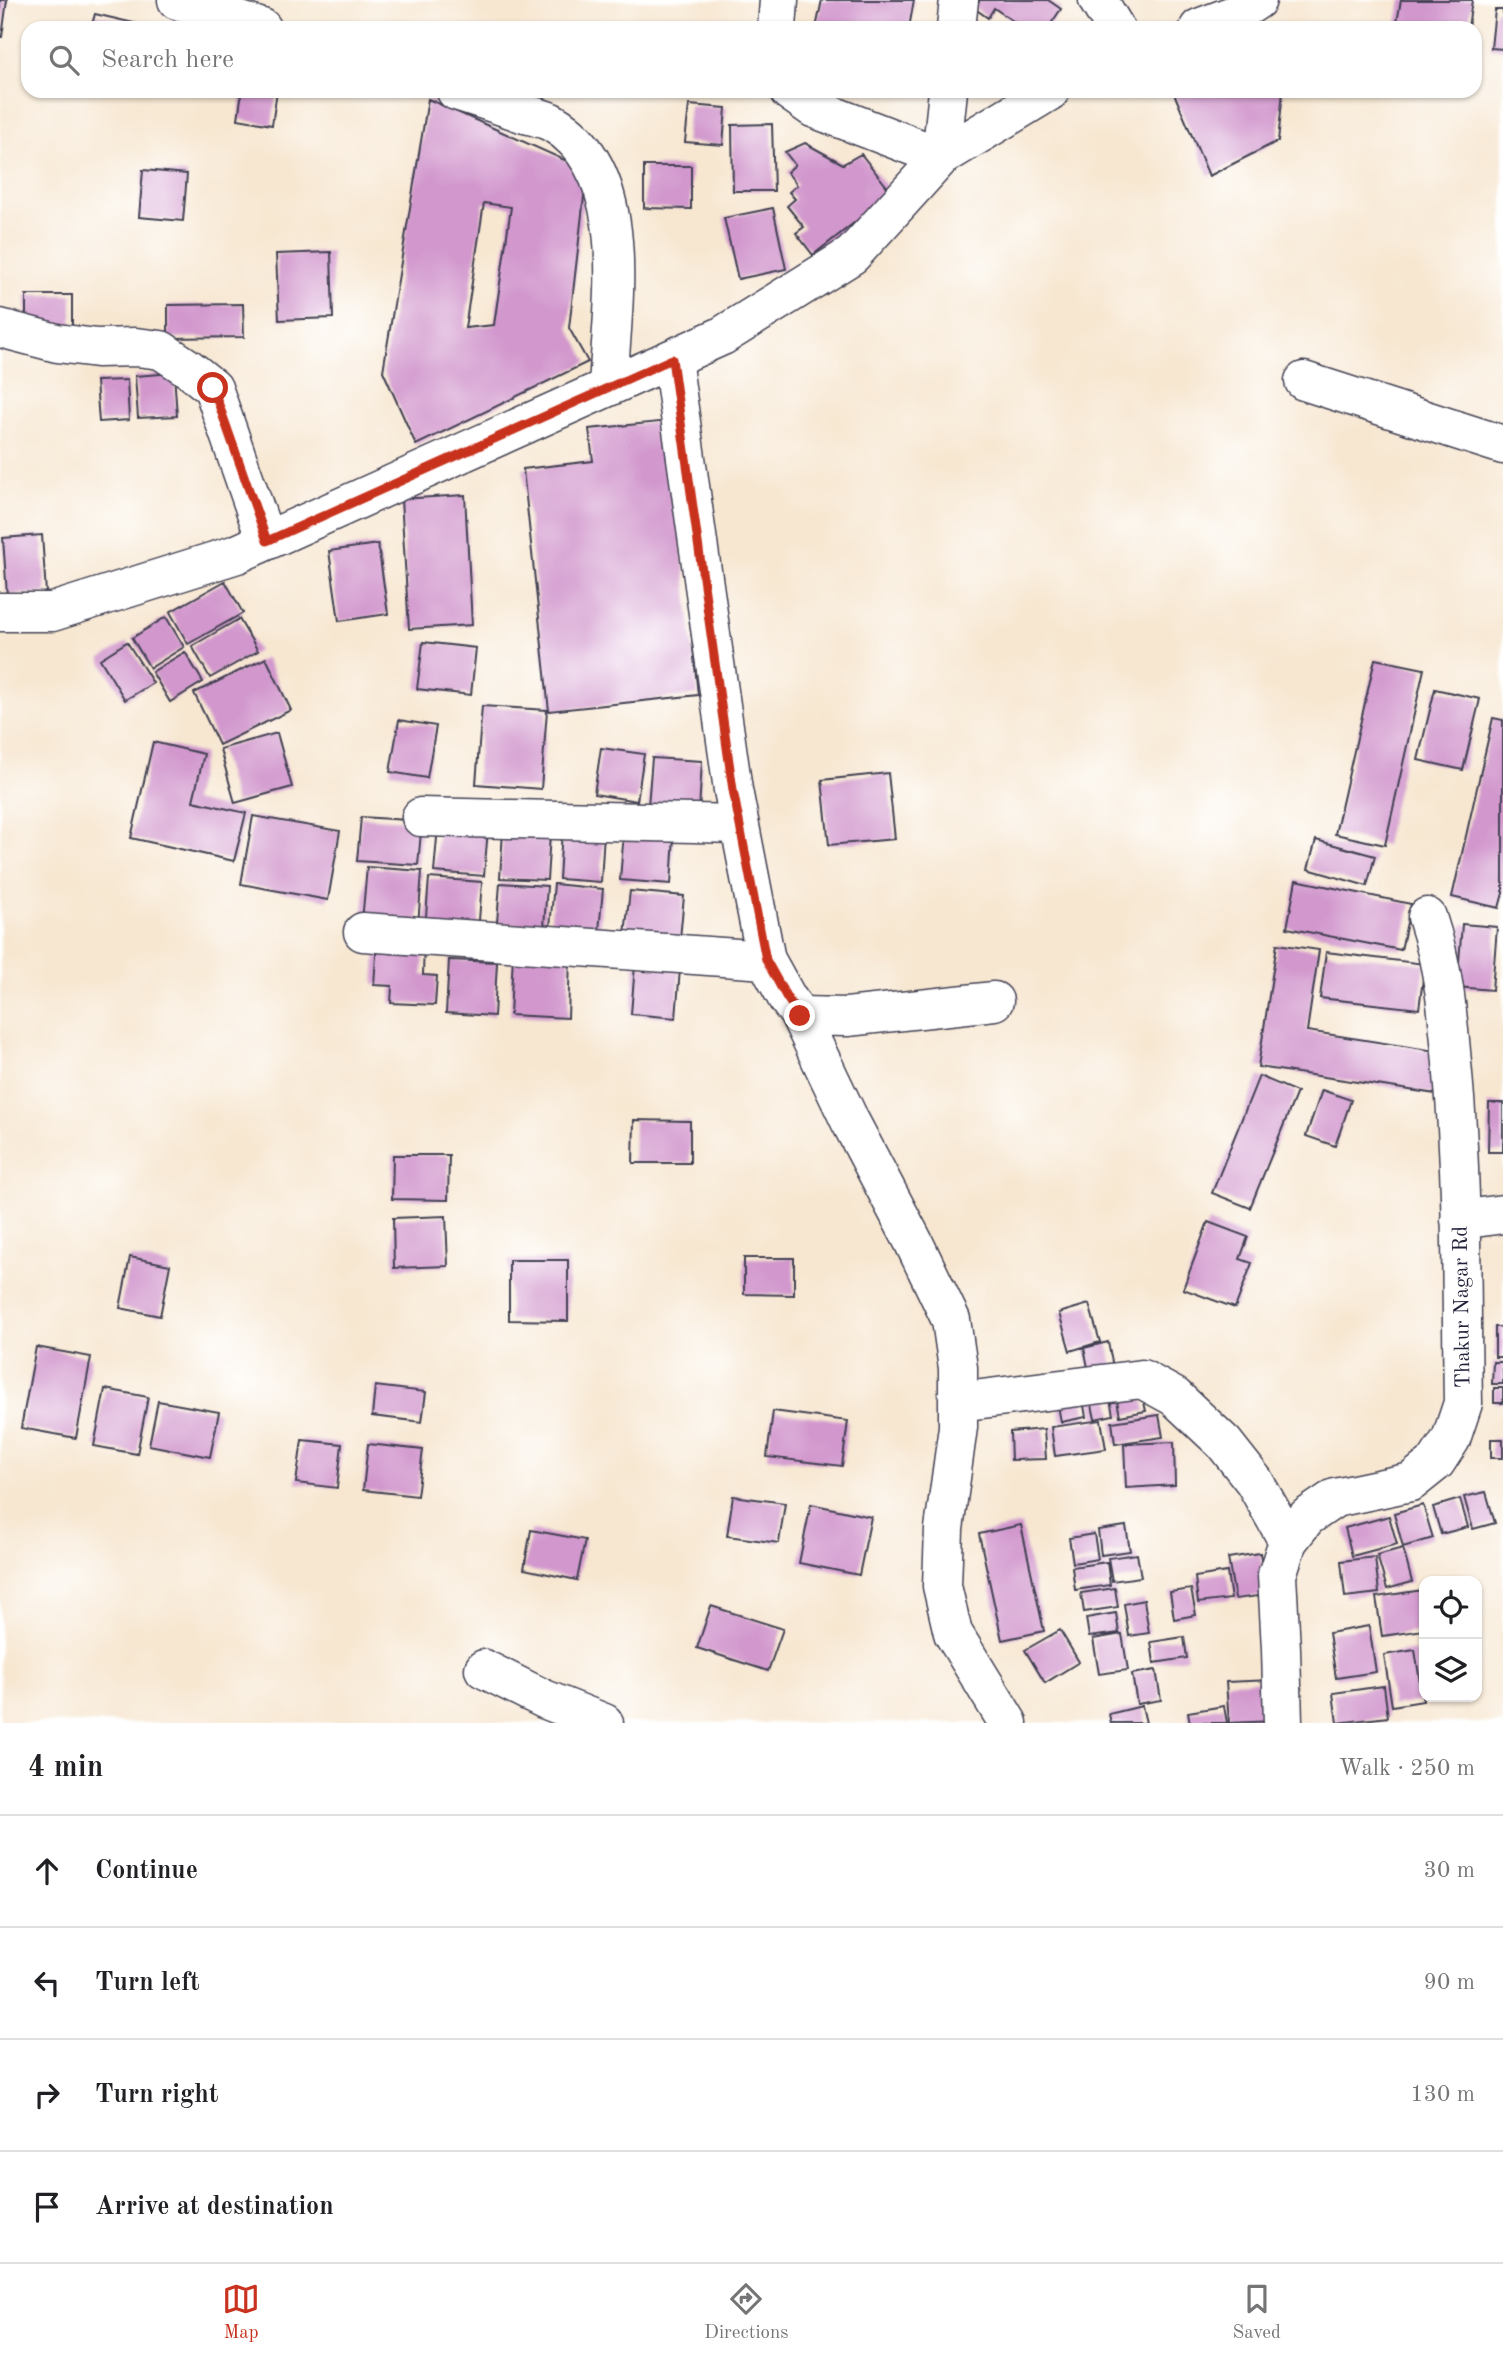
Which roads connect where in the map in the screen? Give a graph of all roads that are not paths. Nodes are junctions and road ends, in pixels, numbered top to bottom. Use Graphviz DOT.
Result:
graph roads {
  1 [pos="177,0"];
  2 [pos="779,0"];
  3 [pos="959,0"];
  4 [pos="1098,0"];
  5 [pos="1257,0"];
  6 [pos="241,21"];
  7 [pos="778,21"];
  8 [pos="957,21"];
  9 [pos="1111,21"];
  10 [pos="1218,21"];
  11 [pos="478,98"];
  12 [pos="799,98"];
  13 [pos="947,98"];
  14 [pos="1038,98"];
  15 [pos="941,157"];
  16 [pos="0,328"];
  17 [pos="672,359"];
  18 [pos="1304,382"];
  19 [pos="608,387"];
  20 [pos="1503,445"];
  21 [pos="267,541"];
  22 [pos="0,612"];
  23 [pos="421,817"];
  24 [pos="739,824"];
  25 [pos="1427,918"];
  26 [pos="363,932"];
  27 [pos="766,960"];
  28 [pos="994,1001"];
  29 [pos="800,1016"];
  30 [pos="1503,1214"];
  31 [pos="1460,1220"];
  32 [pos="958,1402"];
  33 [pos="1288,1541"];
  34 [pos="484,1669"];
  35 [pos="604,1723"];
  36 [pos="1008,1723"];
  37 [pos="1283,1723"];
  1 -- 6 [label="street"];
  2 -- 7 [label="street"];
  3 -- 8 [label="street"];
  4 -- 9 [label="street"];
  5 -- 10 [label="street"];
  11 -- 19 [label="street"];
  12 -- 15 [label="street"];
  13 -- 15 [label="street"];
  14 -- 15 [label="street"];
  15 -- 17 [label="street"];
  16 -- 21 [label="street"];
  17 -- 19 [label="street"];
  17 -- 24 [label="street"];
  18 -- 20 [label="street"];
  19 -- 21 [label="street"];
  21 -- 22 [label="street"];
  23 -- 24 [label="street"];
  24 -- 27 [label="street"];
  25 -- 31 [label="street, Thakur Nagar Rd"];
  26 -- 27 [label="street"];
  27 -- 29 [label="street"];
  28 -- 29 [label="street"];
  29 -- 32 [label="street"];
  30 -- 31 [label="street"];
  31 -- 33 [label="street, Thakur Nagar Rd"];
  32 -- 33 [label="street"];
  32 -- 36 [label="street"];
  33 -- 37 [label="street, Thakur Nagar Rd"];
  34 -- 35 [label="street"];
}
